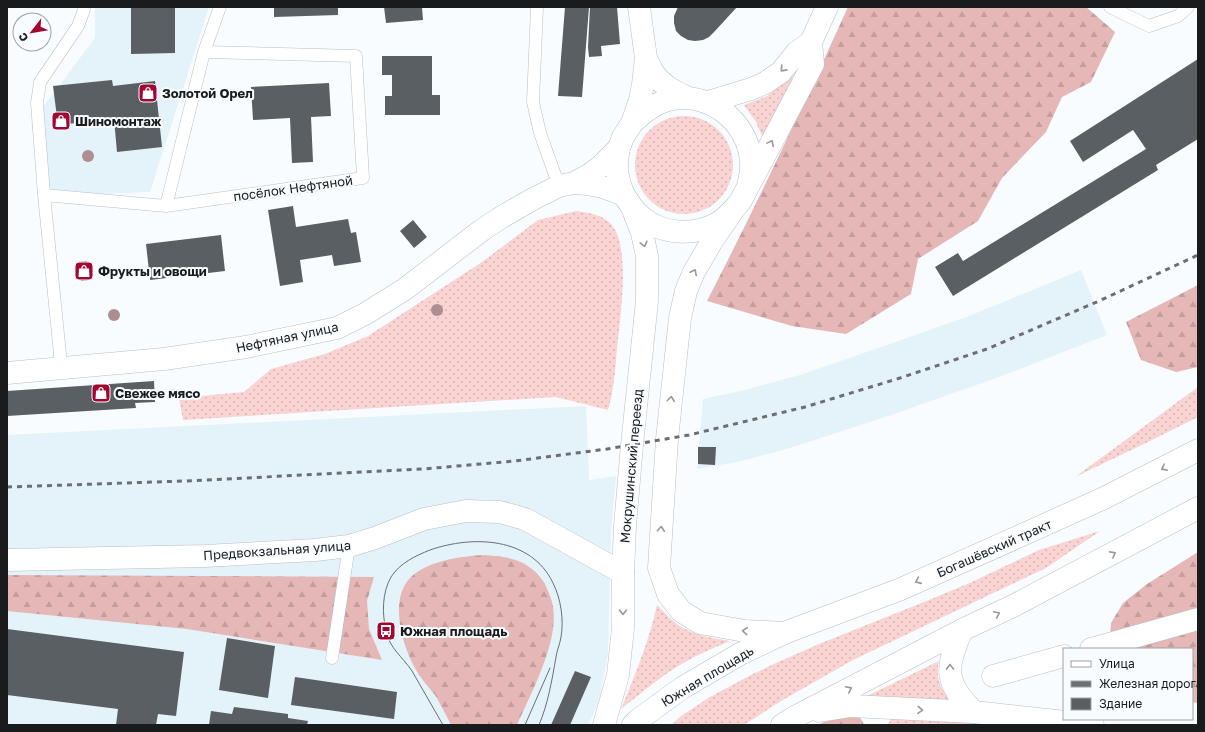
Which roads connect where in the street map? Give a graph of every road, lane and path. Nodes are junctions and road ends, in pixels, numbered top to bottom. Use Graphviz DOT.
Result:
graph roads {
  1 [pos="84,7"];
  2 [pos="220,7"];
  3 [pos="537,7"];
  4 [pos="639,7"];
  5 [pos="827,7"];
  6 [pos="1110,7"];
  7 [pos="1188,7"];
  8 [pos="811,42"];
  9 [pos="204,52"];
  10 [pos="646,58"];
  11 [pos="698,100"];
  12 [pos="632,123"];
  13 [pos="619,148"];
  14 [pos="566,184"];
  15 [pos="746,190"];
  16 [pos="44,195"];
  17 [pos="628,201"];
  18 [pos="166,206"];
  19 [pos="732,212"];
  20 [pos="60,368"];
  21 [pos="7,373"];
  22 [pos="1198,450"];
  23 [pos="1198,508"];
  24 [pos="349,546"];
  25 [pos="7,560"];
  26 [pos="624,572"];
  27 [pos="1198,619"];
  28 [pos="962,630"];
  29 [pos="784,633"];
  30 [pos="1094,648"];
  31 [pos="1063,656"];
  32 [pos="332,658"];
  33 [pos="993,676"];
  34 [pos="974,712"];
  35 [pos="802,713"];
  36 [pos="604,725"];
  37 [pos="633,725"];
  38 [pos="782,725"];
  39 [pos="1093,725"];
  1 -- 16 [label="lane"];
  2 -- 9 [label="lane"];
  3 -- 14 [label="lane"];
  4 -- 10 [label="main road"];
  5 -- 8 [label="main road"];
  6 -- 7 [label="lane"];
  8 -- 11 [label="main road, one-way"];
  15 -- 8 [label="main road, one-way"];
  9 -- 18 [label="lane"];
  9 -- 18 [label="lane, посёлок Нефтяной"];
  10 -- 11 [label="main road"];
  10 -- 12 [label="main road"];
  11 -- 12 [label="main road"];
  11 -- 15 [label="main road"];
  12 -- 13 [label="main road"];
  13 -- 14 [label="main road, Нефтяная улица"];
  13 -- 17 [label="main road"];
  14 -- 17 [label="main road"];
  14 -- 20 [label="main road, Нефтяная улица"];
  15 -- 19 [label="main road"];
  16 -- 18 [label="lane"];
  16 -- 20 [label="lane"];
  17 -- 19 [label="main road"];
  17 -- 26 [label="main road, Мокрушинский переезд, one-way"];
  29 -- 19 [label="main road, one-way"];
  20 -- 21 [label="main road, Нефтяная улица"];
  22 -- 29 [label="main road, Богашёвский тракт, one-way"];
  28 -- 23 [label="main road, one-way"];
  24 -- 25 [label="main road, Предвокзальная улица"];
  24 -- 26 [label="main road, Предвокзальная улица"];
  24 -- 32 [label="lane"];
  26 -- 36 [label="main road, Мокрушинский переезд, one-way"];
  27 -- 30 [label="main road"];
  34 -- 28 [label="main road, one-way"];
  35 -- 28 [label="main road, one-way"];
  29 -- 37 [label="main road, Южная площадь"];
  31 -- 33 [label="main road"];
  35 -- 34 [label="main road, one-way"];
  34 -- 39 [label="main road"];
  35 -- 38 [label="main road"];
}
